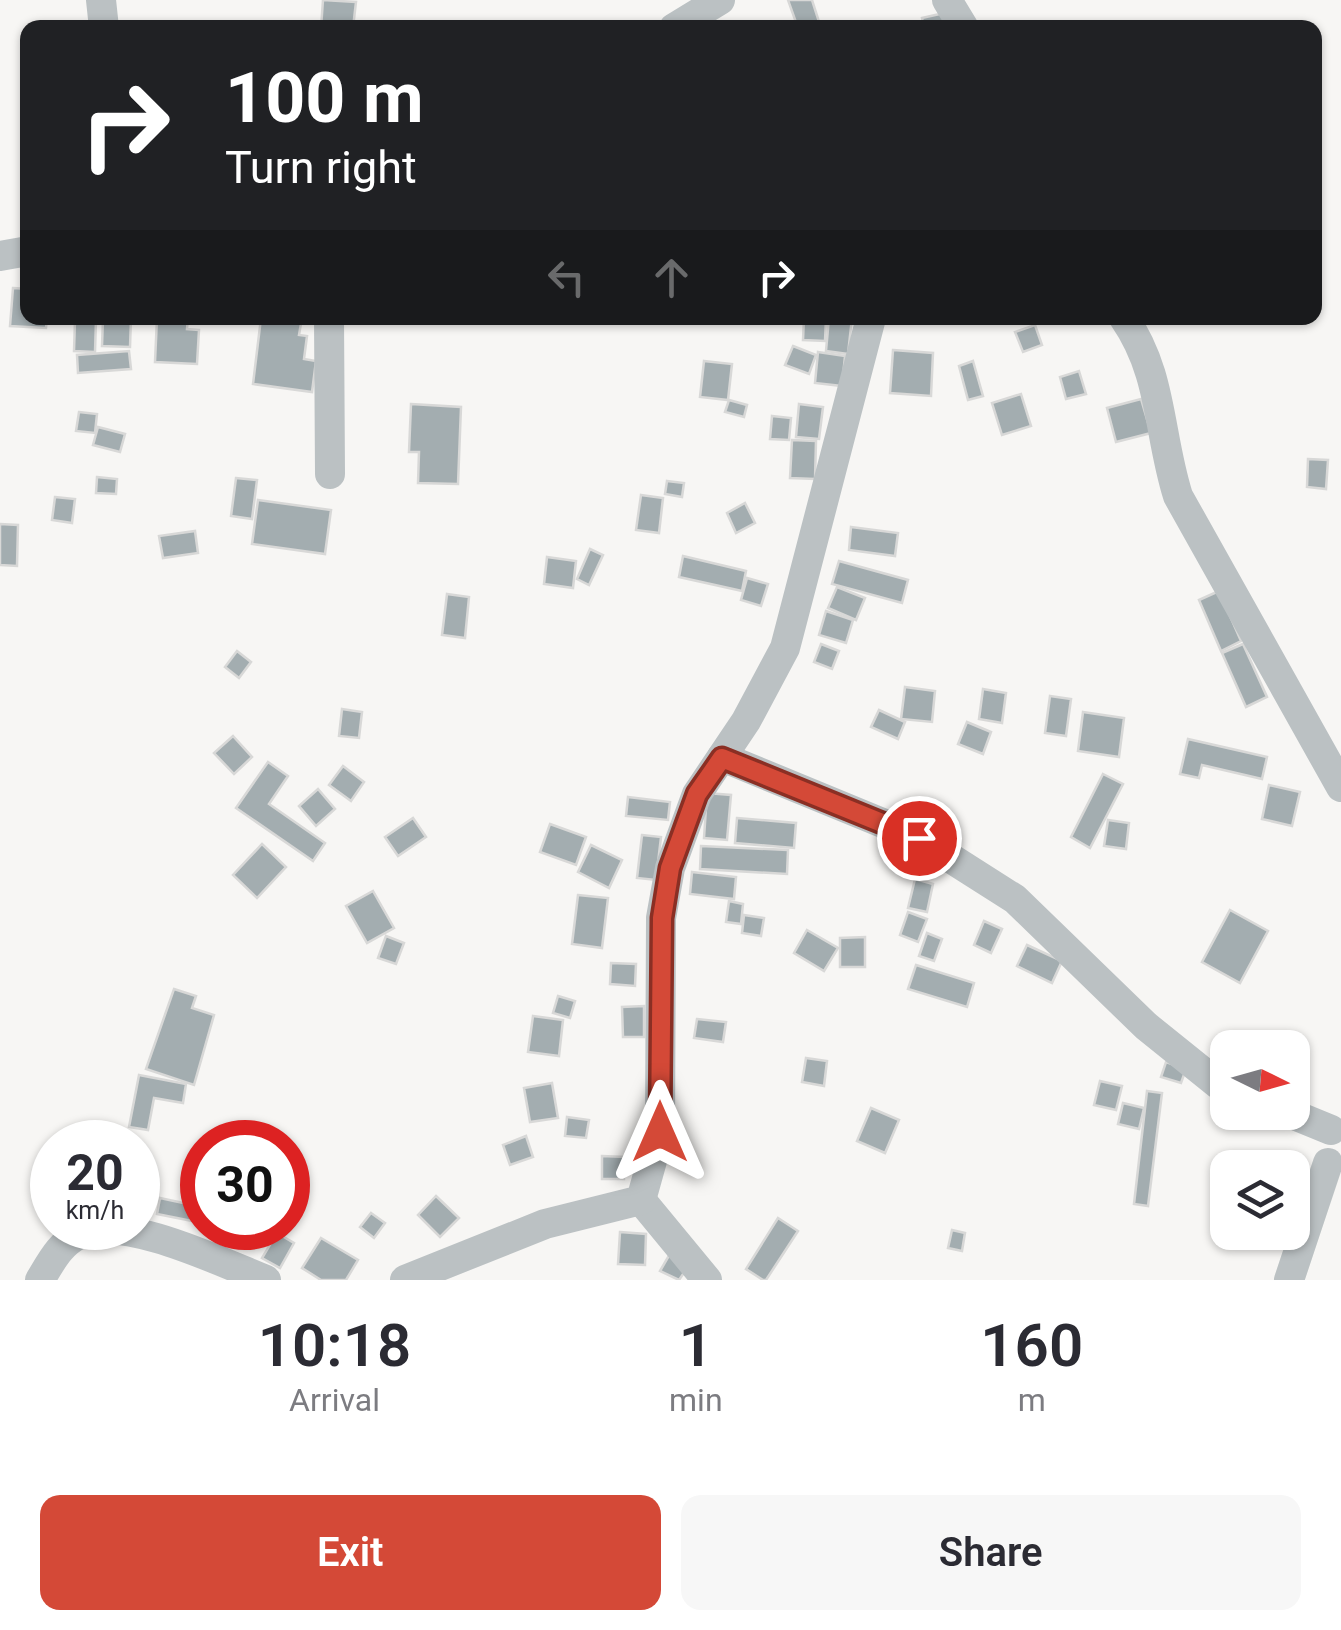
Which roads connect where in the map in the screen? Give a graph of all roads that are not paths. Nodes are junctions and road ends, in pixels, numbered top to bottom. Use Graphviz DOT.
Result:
graph roads {
  1 [pos="720,0"];
  2 [pos="687,20"];
  3 [pos="329,325"];
  4 [pos="868,325"];
  5 [pos="1129,325"];
  6 [pos="330,474"];
  7 [pos="722,758"];
  8 [pos="1341,787"];
  9 [pos="1210,1078"];
  10 [pos="1310,1121"];
  11 [pos="1331,1130"];
  12 [pos="1328,1163"];
  13 [pos="641,1200"];
  14 [pos="40,1280"];
  15 [pos="266,1280"];
  16 [pos="406,1280"];
  17 [pos="706,1280"];
  18 [pos="1289,1280"];
  1 -- 2 [label="street"];
  3 -- 6 [label="street"];
  4 -- 7 [label="street"];
  5 -- 8 [label="street"];
  7 -- 9 [label="street"];
  7 -- 13 [label="street"];
  10 -- 11 [label="street"];
  12 -- 18 [label="street"];
  13 -- 16 [label="street"];
  13 -- 17 [label="street"];
  14 -- 15 [label="street"];
}
